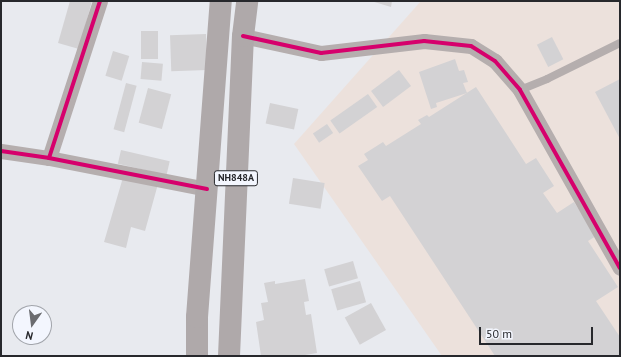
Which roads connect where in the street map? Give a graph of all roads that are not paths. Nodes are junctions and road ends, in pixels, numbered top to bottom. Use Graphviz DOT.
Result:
graph roads {
  1 [pos="100,1"];
  2 [pos="221,1"];
  3 [pos="247,1"];
  4 [pos="242,36"];
  5 [pos="620,43"];
  6 [pos="520,90"];
  7 [pos="1,151"];
  8 [pos="49,158"];
  9 [pos="206,189"];
  10 [pos="620,268"];
  11 [pos="197,356"];
  12 [pos="229,356"];
  1 -- 8 [label="street"];
  2 -- 9 [label="highway, NH848A"];
  3 -- 4 [label="highway, NH848A"];
  4 -- 6 [label="street"];
  4 -- 12 [label="highway, NH848A"];
  5 -- 6 [label="lane"];
  6 -- 10 [label="street"];
  7 -- 8 [label="street"];
  8 -- 9 [label="street"];
  9 -- 11 [label="highway, NH848A"];
}
